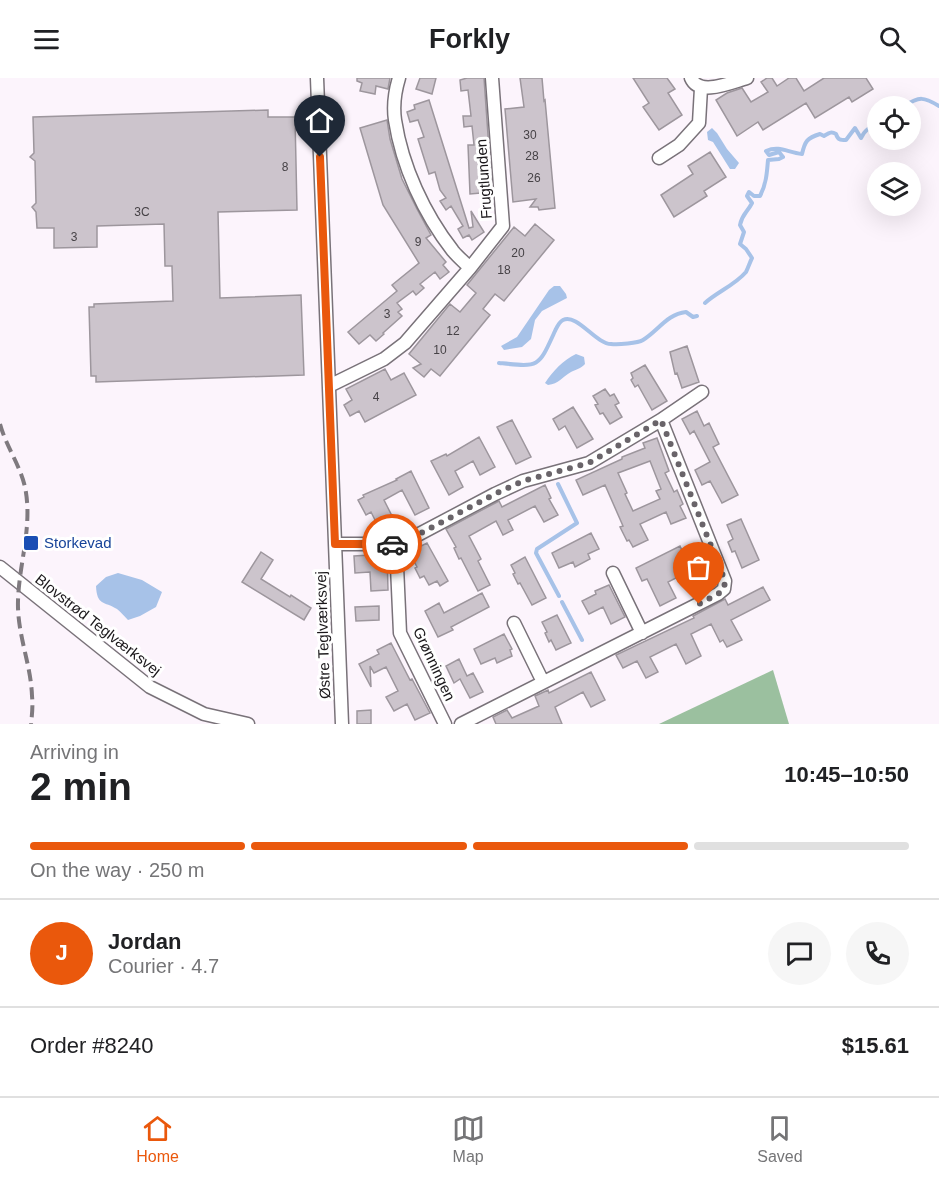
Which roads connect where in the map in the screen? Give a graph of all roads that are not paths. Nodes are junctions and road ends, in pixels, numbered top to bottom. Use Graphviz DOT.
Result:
graph roads {
  1 [pos="317,78"];
  2 [pos="399,78"];
  3 [pos="492,78"];
  4 [pos="691,78"];
  5 [pos="747,78"];
  6 [pos="701,88"];
  7 [pos="659,158"];
  8 [pos="470,268"];
  9 [pos="329,386"];
  10 [pos="702,392"];
  11 [pos="661,420"];
  12 [pos="335,544"];
  13 [pos="396,544"];
  14 [pos="0,567"];
  15 [pos="613,573"];
  16 [pos="514,623"];
  17 [pos="642,633"];
  18 [pos="543,682"];
  19 [pos="248,724"];
  20 [pos="342,724"];
  21 [pos="445,724"];
  22 [pos="461,724"];
  1 -- 9 [label="street, Østre Teglværksvej"];
  2 -- 8 [label="street"];
  3 -- 8 [label="street, Frugtlunden"];
  4 -- 6 [label="street"];
  5 -- 6 [label="street"];
  6 -- 7 [label="street"];
  8 -- 9 [label="street, Frugtlunden"];
  9 -- 12 [label="street, Østre Teglværksvej"];
  10 -- 11 [label="street"];
  11 -- 13 [label="street"];
  11 -- 17 [label="street"];
  12 -- 13 [label="street"];
  12 -- 20 [label="street, Østre Teglværksvej"];
  13 -- 21 [label="street, Grønningen"];
  14 -- 19 [label="street, Blovstrød Teglværksvej"];
  15 -- 17 [label="street"];
  16 -- 18 [label="street"];
  17 -- 18 [label="street"];
  18 -- 22 [label="street"];
}
